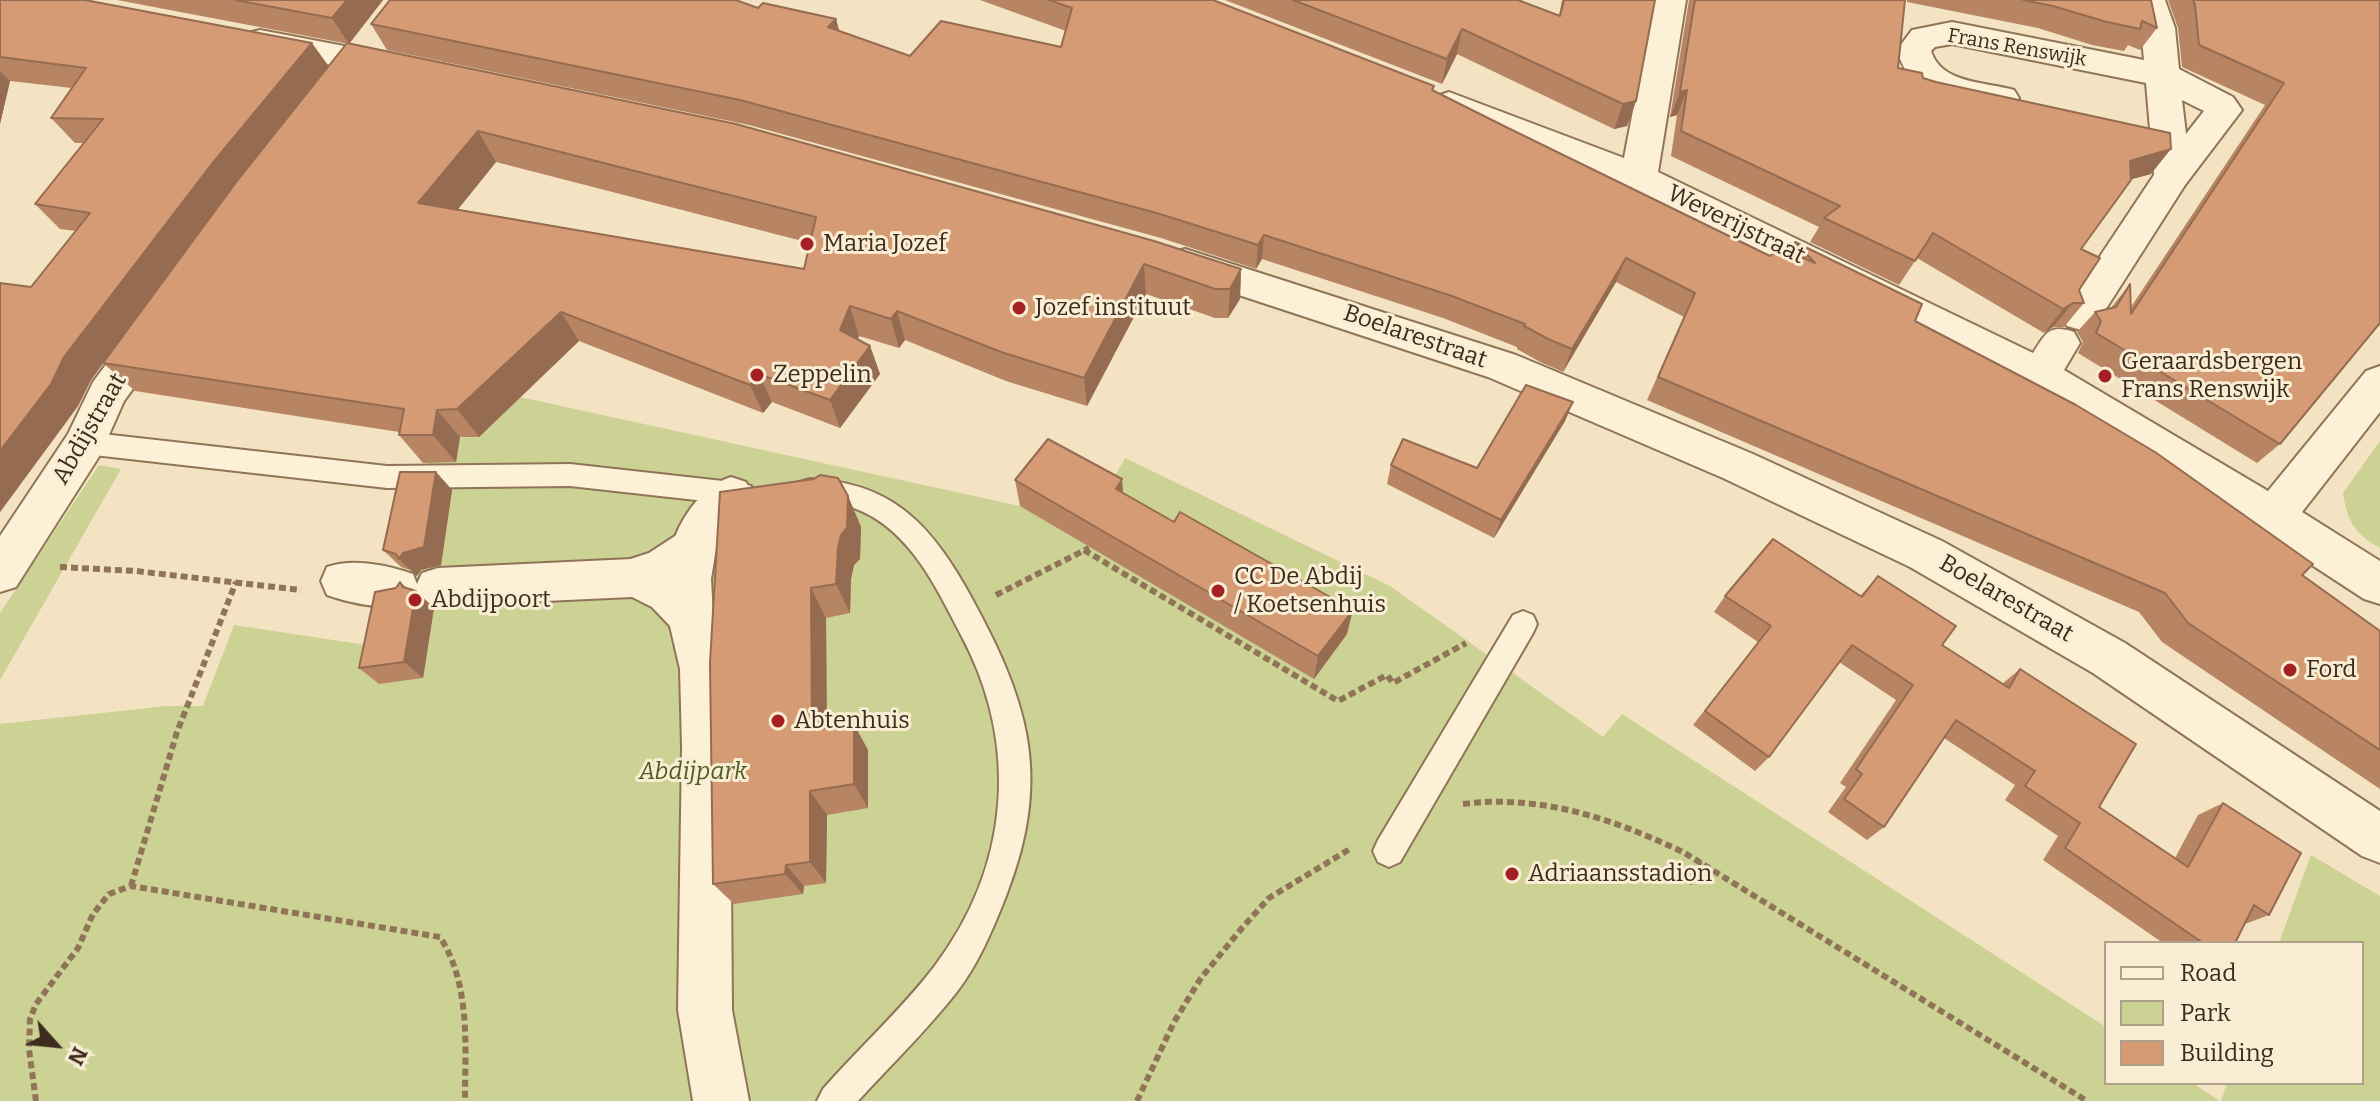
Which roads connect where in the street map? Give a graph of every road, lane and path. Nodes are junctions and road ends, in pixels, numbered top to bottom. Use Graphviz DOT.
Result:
graph roads {
  1 [pos="1670,0"];
  2 [pos="2149,0"];
  3 [pos="226,34"];
  4 [pos="369,45"];
  5 [pos="423,72"];
  6 [pos="2162,75"];
  7 [pos="334,91"];
  8 [pos="1414,91"];
  9 [pos="2027,103"];
  10 [pos="2172,176"];
  11 [pos="1639,178"];
  12 [pos="1145,251"];
  13 [pos="173,304"];
  14 [pos="2060,344"];
  15 [pos="2380,382"];
  16 [pos="85,443"];
  17 [pos="731,495"];
  18 [pos="2274,516"];
  19 [pos="695,535"];
  20 [pos="2,568"];
  21 [pos="611,577"];
  22 [pos="236,582"];
  23 [pos="2380,585"];
  24 [pos="326,586"];
  25 [pos="963,611"];
  26 [pos="690,617"];
  27 [pos="1523,624"];
  28 [pos="1455,648"];
  29 [pos="1409,817"];
  30 [pos="2380,839"];
  31 [pos="1389,851"];
  32 [pos="1700,861"];
  33 [pos="1689,884"];
  34 [pos="131,886"];
  35 [pos="36,1101"];
  36 [pos="465,1101"];
  37 [pos="721,1101"];
  38 [pos="835,1101"];
  39 [pos="1137,1101"];
  40 [pos="2087,1101"];
  1 -- 11 [label="street"];
  2 -- 6 [label="street"];
  3 -- 4 [label="street"];
  4 -- 5 [label="street"];
  4 -- 7 [label="street"];
  6 -- 9 [label="street, Frans Renswijk"];
  6 -- 10 [label="street"];
  6 -- 10 [label="street, Frans Renswijk"];
  8 -- 11 [label="street, Weverijstraat"];
  10 -- 14 [label="street, Frans Renswijk"];
  11 -- 14 [label="street, Weverijstraat"];
  12 -- 30 [label="street, Boelarestraat"];
  13 -- 16 [label="street, Abdijstraat"];
  14 -- 18 [label="street, Weverijstraat"];
  15 -- 18 [label="street"];
  16 -- 17 [label="lane"];
  16 -- 20 [label="street, Abdijstraat"];
  17 -- 19 [label="street"];
  17 -- 25 [label="lane"];
  18 -- 23 [label="street, Weverijstraat"];
  19 -- 21 [label="lane"];
  19 -- 26 [label="street"];
  20 -- 22 [label="path"];
  21 -- 24 [label="street"];
  21 -- 26 [label="street"];
  22 -- 24 [label="path"];
  22 -- 34 [label="path"];
  25 -- 28 [label="path"];
  25 -- 38 [label="lane"];
  26 -- 37 [label="street"];
  27 -- 29 [label="lane"];
  29 -- 31 [label="lane"];
  29 -- 32 [label="path"];
  29 -- 39 [label="path"];
  32 -- 33 [label="path"];
  32 -- 40 [label="path"];
  34 -- 35 [label="path"];
  34 -- 36 [label="path"];
}
